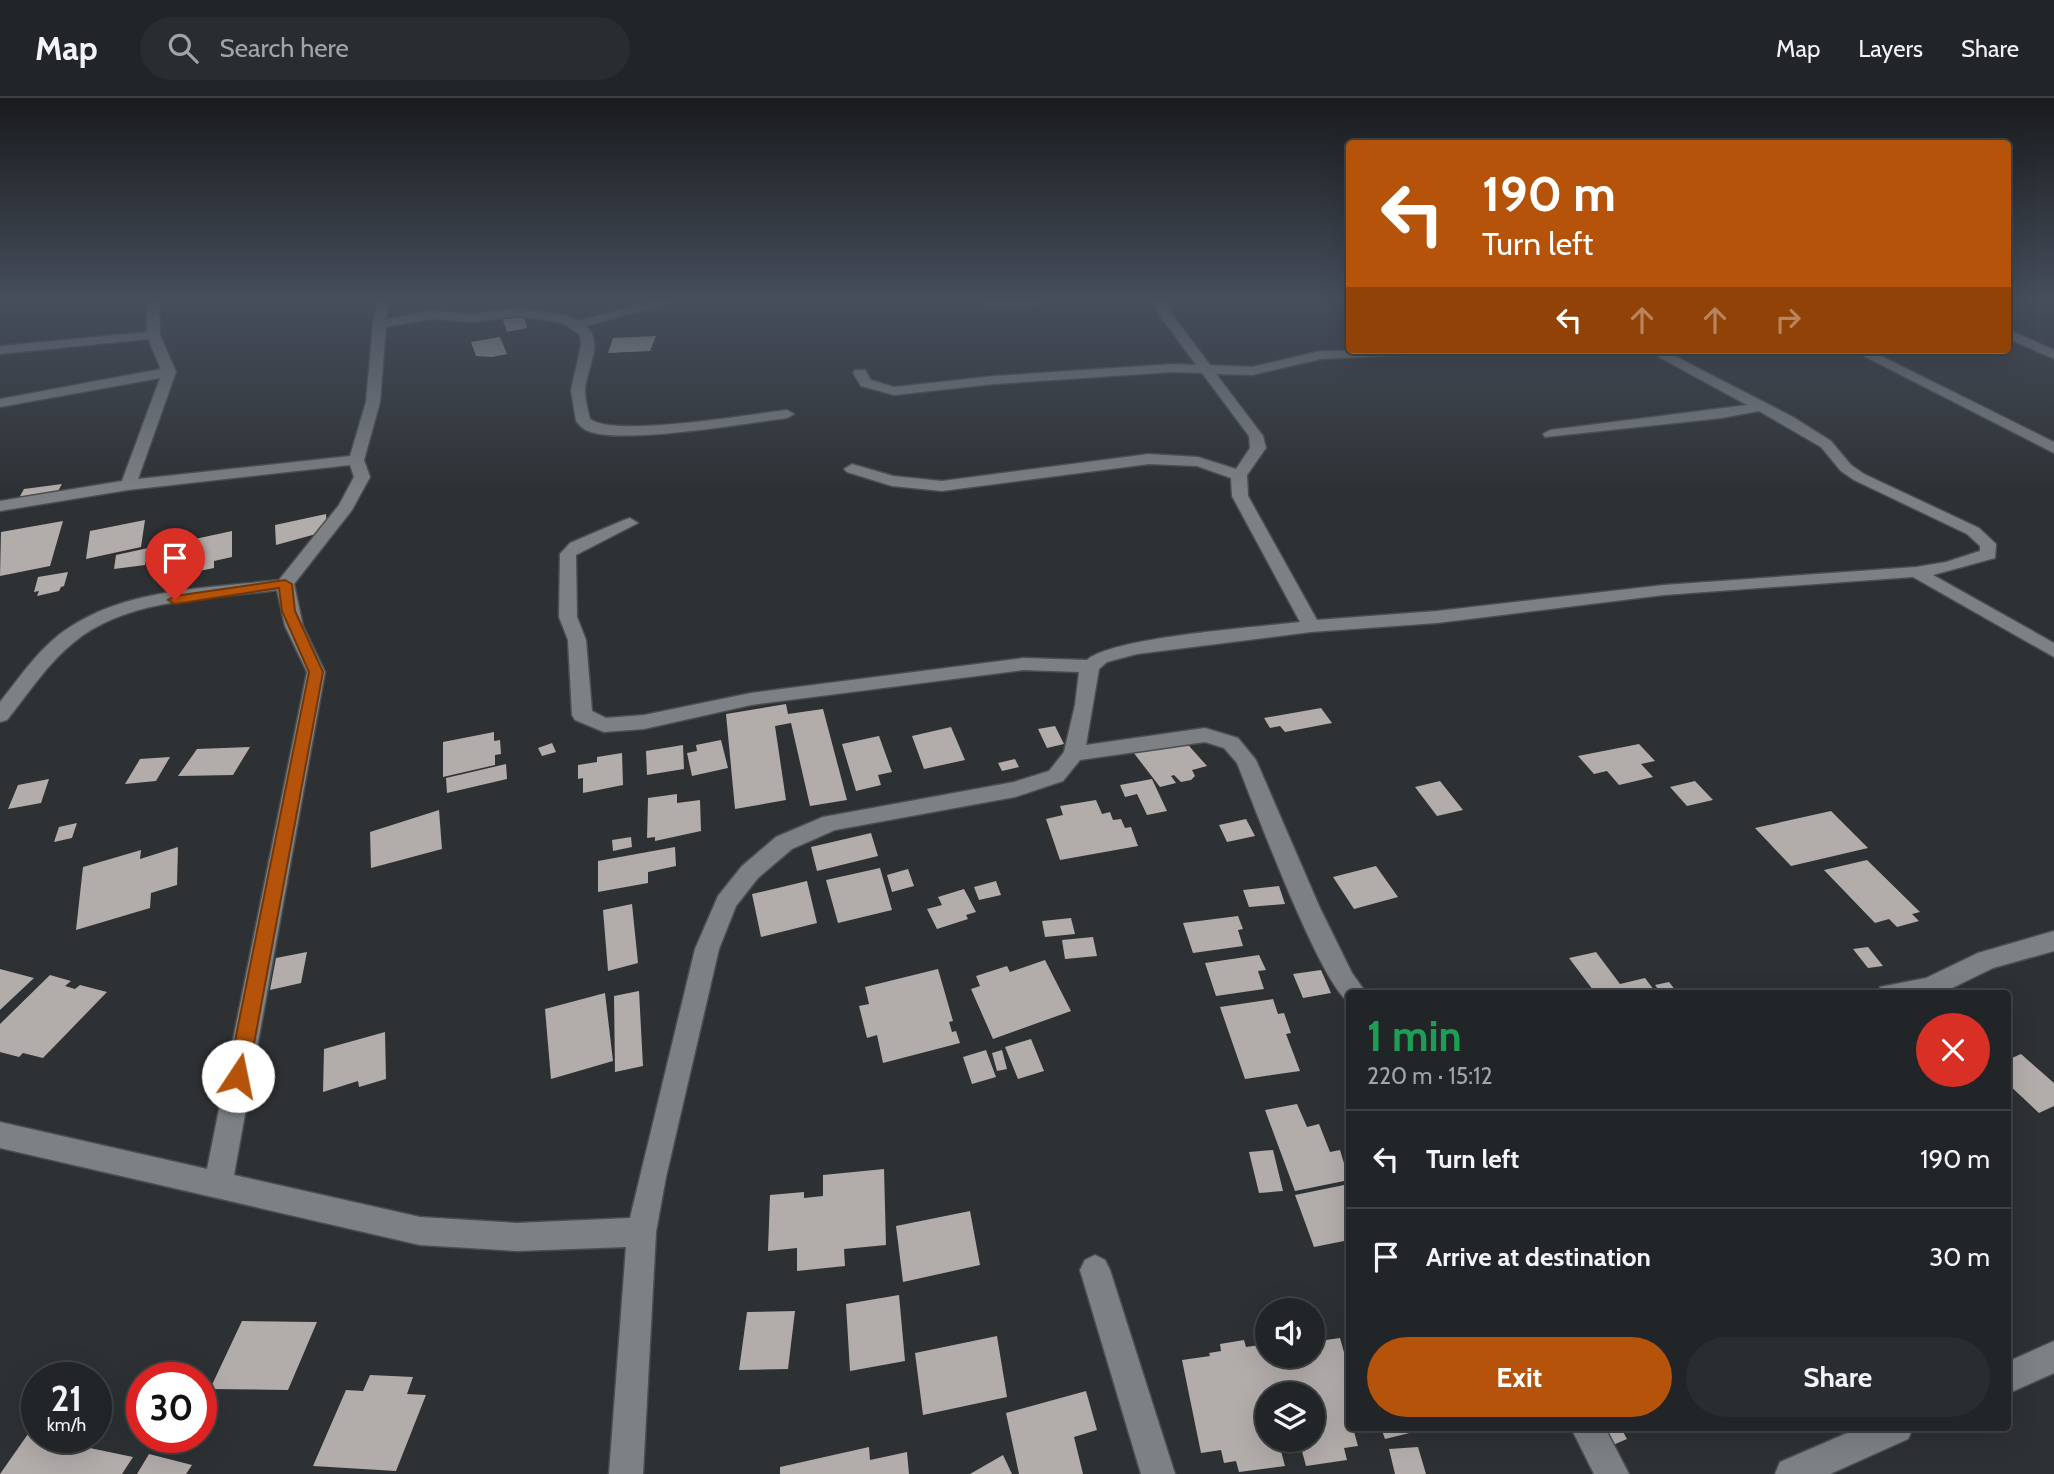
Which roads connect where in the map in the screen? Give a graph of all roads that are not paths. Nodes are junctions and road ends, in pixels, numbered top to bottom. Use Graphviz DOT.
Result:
graph roads {
  1 [pos="166,364"];
  2 [pos="376,364"];
  3 [pos="584,364"];
  4 [pos="1203,364"];
  5 [pos="1281,364"];
  6 [pos="1680,364"];
  7 [pos="1887,364"];
  8 [pos="1208,371"];
  9 [pos="169,372"];
  10 [pos="860,373"];
  11 [pos="0,403"];
  12 [pos="1761,406"];
  13 [pos="787,414"];
  14 [pos="1550,434"];
  15 [pos="2054,448"];
  16 [pos="356,460"];
  17 [pos="852,469"];
  18 [pos="1239,475"];
  19 [pos="128,485"];
  20 [pos="0,506"];
  21 [pos="630,523"];
  22 [pos="1916,572"];
  23 [pos="285,584"];
  24 [pos="1311,626"];
  25 [pos="2054,651"];
  26 [pos="1091,666"];
  27 [pos="0,715"];
  28 [pos="1074,754"];
  29 [pos="2054,941"];
  30 [pos="1352,990"];
  31 [pos="1916,990"];
  32 [pos="0,1135"];
  33 [pos="218,1184"];
  34 [pos="642,1233"];
  35 [pos="1095,1270"];
  36 [pos="2054,1357"];
  37 [pos="2011,1376"];
  38 [pos="1589,1431"];
  39 [pos="1890,1431"];
  40 [pos="626,1474"];
  41 [pos="1158,1474"];
  42 [pos="1612,1474"];
  43 [pos="1792,1474"];
  1 -- 9 [label="street"];
  2 -- 16 [label="street"];
  3 -- 13 [label="street"];
  4 -- 8 [label="street"];
  5 -- 8 [label="street"];
  6 -- 12 [label="street"];
  7 -- 15 [label="street"];
  8 -- 10 [label="street"];
  8 -- 18 [label="street"];
  9 -- 11 [label="street"];
  9 -- 19 [label="street"];
  12 -- 14 [label="street"];
  12 -- 22 [label="street"];
  16 -- 19 [label="street"];
  16 -- 23 [label="street"];
  17 -- 18 [label="street"];
  18 -- 24 [label="street"];
  19 -- 20 [label="street"];
  21 -- 26 [label="street"];
  22 -- 24 [label="street"];
  22 -- 25 [label="street"];
  23 -- 27 [label="street"];
  23 -- 33 [label="street"];
  24 -- 26 [label="street"];
  26 -- 28 [label="street"];
  28 -- 30 [label="street"];
  28 -- 34 [label="street"];
  29 -- 31 [label="street"];
  32 -- 33 [label="street"];
  33 -- 34 [label="street"];
  34 -- 40 [label="street"];
  35 -- 41 [label="street"];
  36 -- 37 [label="street"];
  38 -- 42 [label="street"];
  39 -- 43 [label="street"];
}
